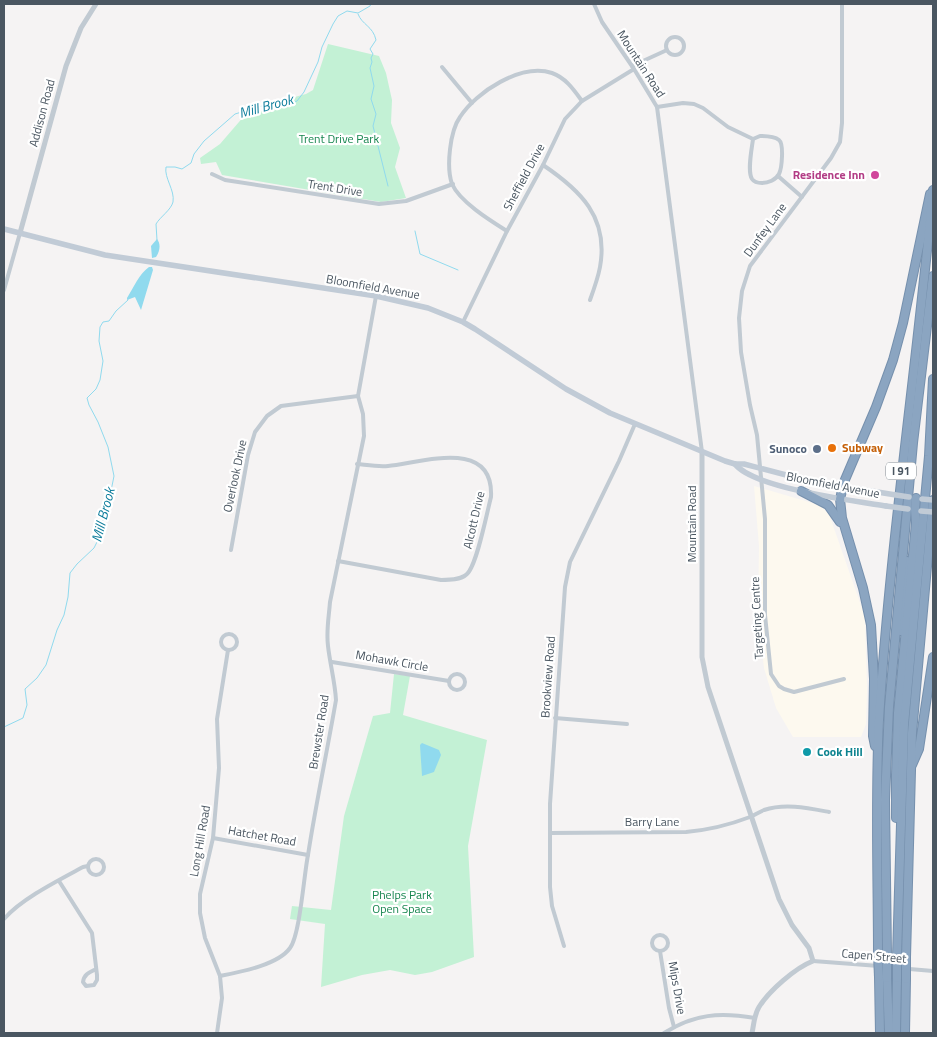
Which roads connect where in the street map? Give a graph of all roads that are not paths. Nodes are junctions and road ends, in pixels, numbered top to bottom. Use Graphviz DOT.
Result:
graph roads {
  1 [pos="96,4"];
  2 [pos="842,4"];
  3 [pos="595,5"];
  4 [pos="667,50"];
  5 [pos="442,67"];
  6 [pos="633,67"];
  7 [pos="582,101"];
  8 [pos="472,103"];
  9 [pos="657,107"];
  10 [pos="753,139"];
  11 [pos="543,165"];
  12 [pos="212,174"];
  13 [pos="778,176"];
  14 [pos="452,184"];
  15 [pos="933,185"];
  16 [pos="933,190"];
  17 [pos="802,197"];
  18 [pos="4,229"];
  19 [pos="507,231"];
  20 [pos="20,233"];
  21 [pos="933,276"];
  22 [pos="4,290"];
  23 [pos="376,296"];
  24 [pos="590,300"];
  25 [pos="463,322"];
  26 [pos="933,379"];
  27 [pos="358,396"];
  28 [pos="635,424"];
  29 [pos="702,452"];
  30 [pos="357,464"];
  31 [pos="734,464"];
  32 [pos="759,468"];
  33 [pos="761,479"];
  34 [pos="804,480"];
  35 [pos="843,487"];
  36 [pos="801,491"];
  37 [pos="916,498"];
  38 [pos="840,499"];
  39 [pos="933,500"];
  40 [pos="915,510"];
  41 [pos="933,512"];
  42 [pos="844,528"];
  43 [pos="231,550"];
  44 [pos="338,561"];
  45 [pos="228,650"];
  46 [pos="933,656"];
  47 [pos="332,662"];
  48 [pos="844,679"];
  49 [pos="449,681"];
  50 [pos="555,718"];
  51 [pos="627,724"];
  52 [pos="878,754"];
  53 [pos="911,767"];
  54 [pos="829,812"];
  55 [pos="751,816"];
  56 [pos="550,833"];
  57 [pos="213,838"];
  58 [pos="308,855"];
  59 [pos="88,866"];
  60 [pos="886,868"];
  61 [pos="59,881"];
  62 [pos="899,882"];
  63 [pos="4,919"];
  64 [pos="564,946"];
  65 [pos="660,951"];
  66 [pos="883,956"];
  67 [pos="813,962"];
  68 [pos="96,969"];
  69 [pos="933,971"];
  70 [pos="220,976"];
  71 [pos="755,1018"];
  72 [pos="674,1027"];
  73 [pos="217,1033"];
  74 [pos="664,1033"];
  75 [pos="752,1033"];
  76 [pos="880,1033"];
  77 [pos="889,1033"];
  78 [pos="896,1033"];
  79 [pos="905,1033"];
  1 -- 20 [label="street, Addison Road"];
  2 -- 17 [label="street, Dunfey Lane"];
  3 -- 6 [label="street, Mountain Road"];
  4 -- 4 [label="street"];
  4 -- 6 [label="street, Sheffield Drive"];
  5 -- 8 [label="street"];
  6 -- 7 [label="street, Sheffield Drive"];
  6 -- 9 [label="street, Mountain Road"];
  7 -- 8 [label="street"];
  7 -- 11 [label="street, Sheffield Drive"];
  8 -- 14 [label="street"];
  9 -- 10 [label="street"];
  9 -- 29 [label="street, Mountain Road"];
  10 -- 13 [label="street"];
  10 -- 13 [label="street"];
  11 -- 19 [label="street, Sheffield Drive"];
  11 -- 24 [label="street"];
  12 -- 14 [label="street, Trent Drive"];
  13 -- 17 [label="street"];
  14 -- 19 [label="street"];
  15 -- 35 [label="highway"];
  16 -- 52 [label="highway, I 91"];
  17 -- 32 [label="street, Dunfey Lane"];
  18 -- 20 [label="main road, Bloomfield Avenue"];
  19 -- 25 [label="street, Sheffield Drive"];
  20 -- 22 [label="street"];
  20 -- 23 [label="main road, Bloomfield Avenue"];
  21 -- 60 [label="highway"];
  23 -- 25 [label="main road, Bloomfield Avenue"];
  23 -- 27 [label="street, Brewster Road"];
  25 -- 28 [label="main road, Bloomfield Avenue"];
  26 -- 62 [label="highway"];
  27 -- 30 [label="street, Brewster Road"];
  27 -- 43 [label="street, Overlook Drive"];
  28 -- 29 [label="main road, Bloomfield Avenue"];
  28 -- 50 [label="street, Brookview Road"];
  29 -- 31 [label="main road, Bloomfield Avenue"];
  29 -- 55 [label="street, Mountain Road"];
  30 -- 44 [label="street, Brewster Road"];
  30 -- 44 [label="street, Alcott Drive"];
  31 -- 32 [label="main road, Bloomfield Avenue"];
  31 -- 33 [label="main road, Bloomfield Avenue"];
  32 -- 33 [label="street, Dunfey Lane"];
  32 -- 34 [label="main road, Bloomfield Avenue"];
  33 -- 36 [label="main road, Bloomfield Avenue"];
  33 -- 48 [label="street, Targeting Centre"];
  34 -- 35 [label="main road, Bloomfield Avenue"];
  34 -- 36 [label="main road"];
  35 -- 37 [label="main road, Bloomfield Avenue, bridge"];
  35 -- 38 [label="highway"];
  36 -- 38 [label="main road, Bloomfield Avenue"];
  36 -- 42 [label="highway"];
  37 -- 39 [label="main road, Bloomfield Avenue, bridge"];
  37 -- 40 [label="highway"];
  38 -- 40 [label="main road, Bloomfield Avenue, bridge"];
  38 -- 42 [label="highway"];
  39 -- 53 [label="highway"];
  40 -- 41 [label="main road, Bloomfield Avenue, bridge"];
  40 -- 60 [label="highway"];
  40 -- 62 [label="highway"];
  42 -- 52 [label="highway"];
  44 -- 47 [label="street, Brewster Road"];
  45 -- 45 [label="street, Long Hill Road"];
  45 -- 57 [label="street, Long Hill Road"];
  46 -- 53 [label="highway"];
  47 -- 49 [label="street, Mohawk Circle"];
  47 -- 58 [label="street, Brewster Road"];
  49 -- 49 [label="street, Mohawk Circle"];
  50 -- 51 [label="street"];
  50 -- 56 [label="street, Brookview Road"];
  52 -- 66 [label="highway, I 91"];
  53 -- 79 [label="highway, bridge"];
  54 -- 55 [label="street, Barry Lane"];
  55 -- 56 [label="street, Barry Lane"];
  55 -- 67 [label="street, Mountain Road"];
  56 -- 64 [label="street, Brookview Road"];
  57 -- 58 [label="street, Hatchet Road"];
  57 -- 70 [label="street, Long Hill Road"];
  58 -- 70 [label="street, Brewster Road"];
  59 -- 59 [label="street"];
  59 -- 61 [label="street"];
  60 -- 66 [label="highway"];
  61 -- 63 [label="street"];
  61 -- 68 [label="street"];
  62 -- 78 [label="highway, bridge"];
  65 -- 65 [label="street, Mips Drive"];
  65 -- 72 [label="street, Mips Drive"];
  66 -- 76 [label="highway, I 91, bridge"];
  66 -- 77 [label="highway, bridge"];
  67 -- 69 [label="street, Capen Street"];
  67 -- 71 [label="street"];
  68 -- 68 [label="street"];
  70 -- 73 [label="street, Long Hill Road"];
  71 -- 72 [label="street"];
  71 -- 75 [label="street"];
  72 -- 74 [label="street"];
}
